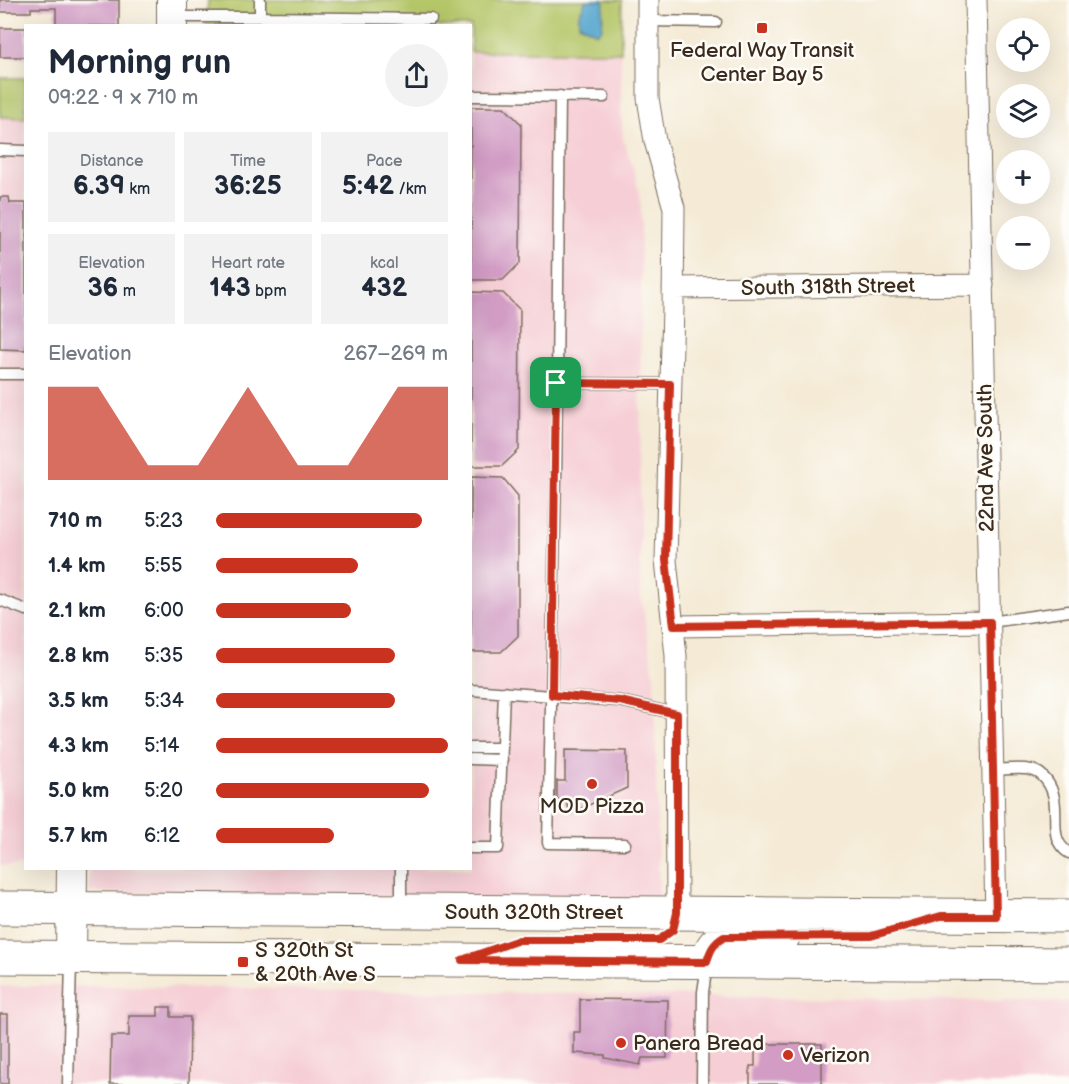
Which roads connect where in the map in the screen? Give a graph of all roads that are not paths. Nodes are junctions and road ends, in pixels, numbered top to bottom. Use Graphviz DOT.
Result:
graph roads {
  1 [pos="260,0"];
  2 [pos="648,0"];
  3 [pos="976,0"];
  4 [pos="172,14"];
  5 [pos="260,17"];
  6 [pos="431,19"];
  7 [pos="647,21"];
  8 [pos="716,22"];
  9 [pos="472,96"];
  10 [pos="560,96"];
  11 [pos="604,97"];
  12 [pos="0,150"];
  13 [pos="24,151"];
  14 [pos="983,285"];
  15 [pos="673,288"];
  16 [pos="0,374"];
  17 [pos="24,374"];
  18 [pos="556,383"];
  19 [pos="670,384"];
  20 [pos="0,600"];
  21 [pos="24,609"];
  22 [pos="1069,611"];
  23 [pos="990,622"];
  24 [pos="674,626"];
  25 [pos="472,690"];
  26 [pos="504,692"];
  27 [pos="552,695"];
  28 [pos="677,714"];
  29 [pos="472,748"];
  30 [pos="502,748"];
  31 [pos="472,759"];
  32 [pos="502,760"];
  33 [pos="993,770"];
  34 [pos="625,844"];
  35 [pos="472,848"];
  36 [pos="1069,853"];
  37 [pos="72,870"];
  38 [pos="401,870"];
  39 [pos="0,908"];
  40 [pos="72,909"];
  41 [pos="401,911"];
  42 [pos="677,913"];
  43 [pos="941,916"];
  44 [pos="996,916"];
  45 [pos="1069,916"];
  46 [pos="0,957"];
  47 [pos="71,958"];
  48 [pos="462,960"];
  49 [pos="707,962"];
  50 [pos="1069,964"];
  51 [pos="68,1084"];
  52 [pos="702,1084"];
  1 -- 5 [label="lane"];
  2 -- 7 [label="street"];
  3 -- 14 [label="street, 22nd Ave South"];
  4 -- 5 [label="lane"];
  5 -- 6 [label="lane"];
  7 -- 8 [label="lane"];
  7 -- 15 [label="street"];
  9 -- 10 [label="lane"];
  10 -- 11 [label="lane"];
  10 -- 18 [label="lane"];
  12 -- 13 [label="lane"];
  14 -- 15 [label="street, South 318th Street"];
  14 -- 23 [label="street, 22nd Ave South"];
  15 -- 19 [label="street"];
  16 -- 17 [label="lane"];
  18 -- 19 [label="lane"];
  18 -- 27 [label="lane"];
  19 -- 24 [label="street"];
  20 -- 21 [label="lane"];
  22 -- 23 [label="lane"];
  23 -- 24 [label="street"];
  23 -- 33 [label="street, 22nd Ave South"];
  24 -- 28 [label="street"];
  25 -- 26 [label="lane"];
  26 -- 27 [label="lane"];
  26 -- 30 [label="lane"];
  27 -- 28 [label="lane"];
  27 -- 34 [label="lane"];
  28 -- 42 [label="street"];
  29 -- 30 [label="lane"];
  30 -- 32 [label="lane"];
  31 -- 32 [label="lane"];
  32 -- 35 [label="lane"];
  33 -- 36 [label="lane"];
  33 -- 44 [label="street, 22nd Ave South"];
  37 -- 40 [label="street"];
  38 -- 41 [label="lane"];
  39 -- 40 [label="main road, South 320th Street"];
  40 -- 41 [label="main road, South 320th Street"];
  40 -- 47 [label="street"];
  41 -- 42 [label="main road, South 320th Street"];
  42 -- 43 [label="main road, South 320th Street"];
  42 -- 48 [label="main road"];
  43 -- 44 [label="main road, South 320th Street"];
  43 -- 49 [label="main road"];
  44 -- 45 [label="main road, South 320th Street"];
  46 -- 47 [label="main road"];
  47 -- 48 [label="main road"];
  47 -- 51 [label="lane"];
  48 -- 49 [label="main road"];
  49 -- 50 [label="main road"];
  49 -- 52 [label="lane"];
}
